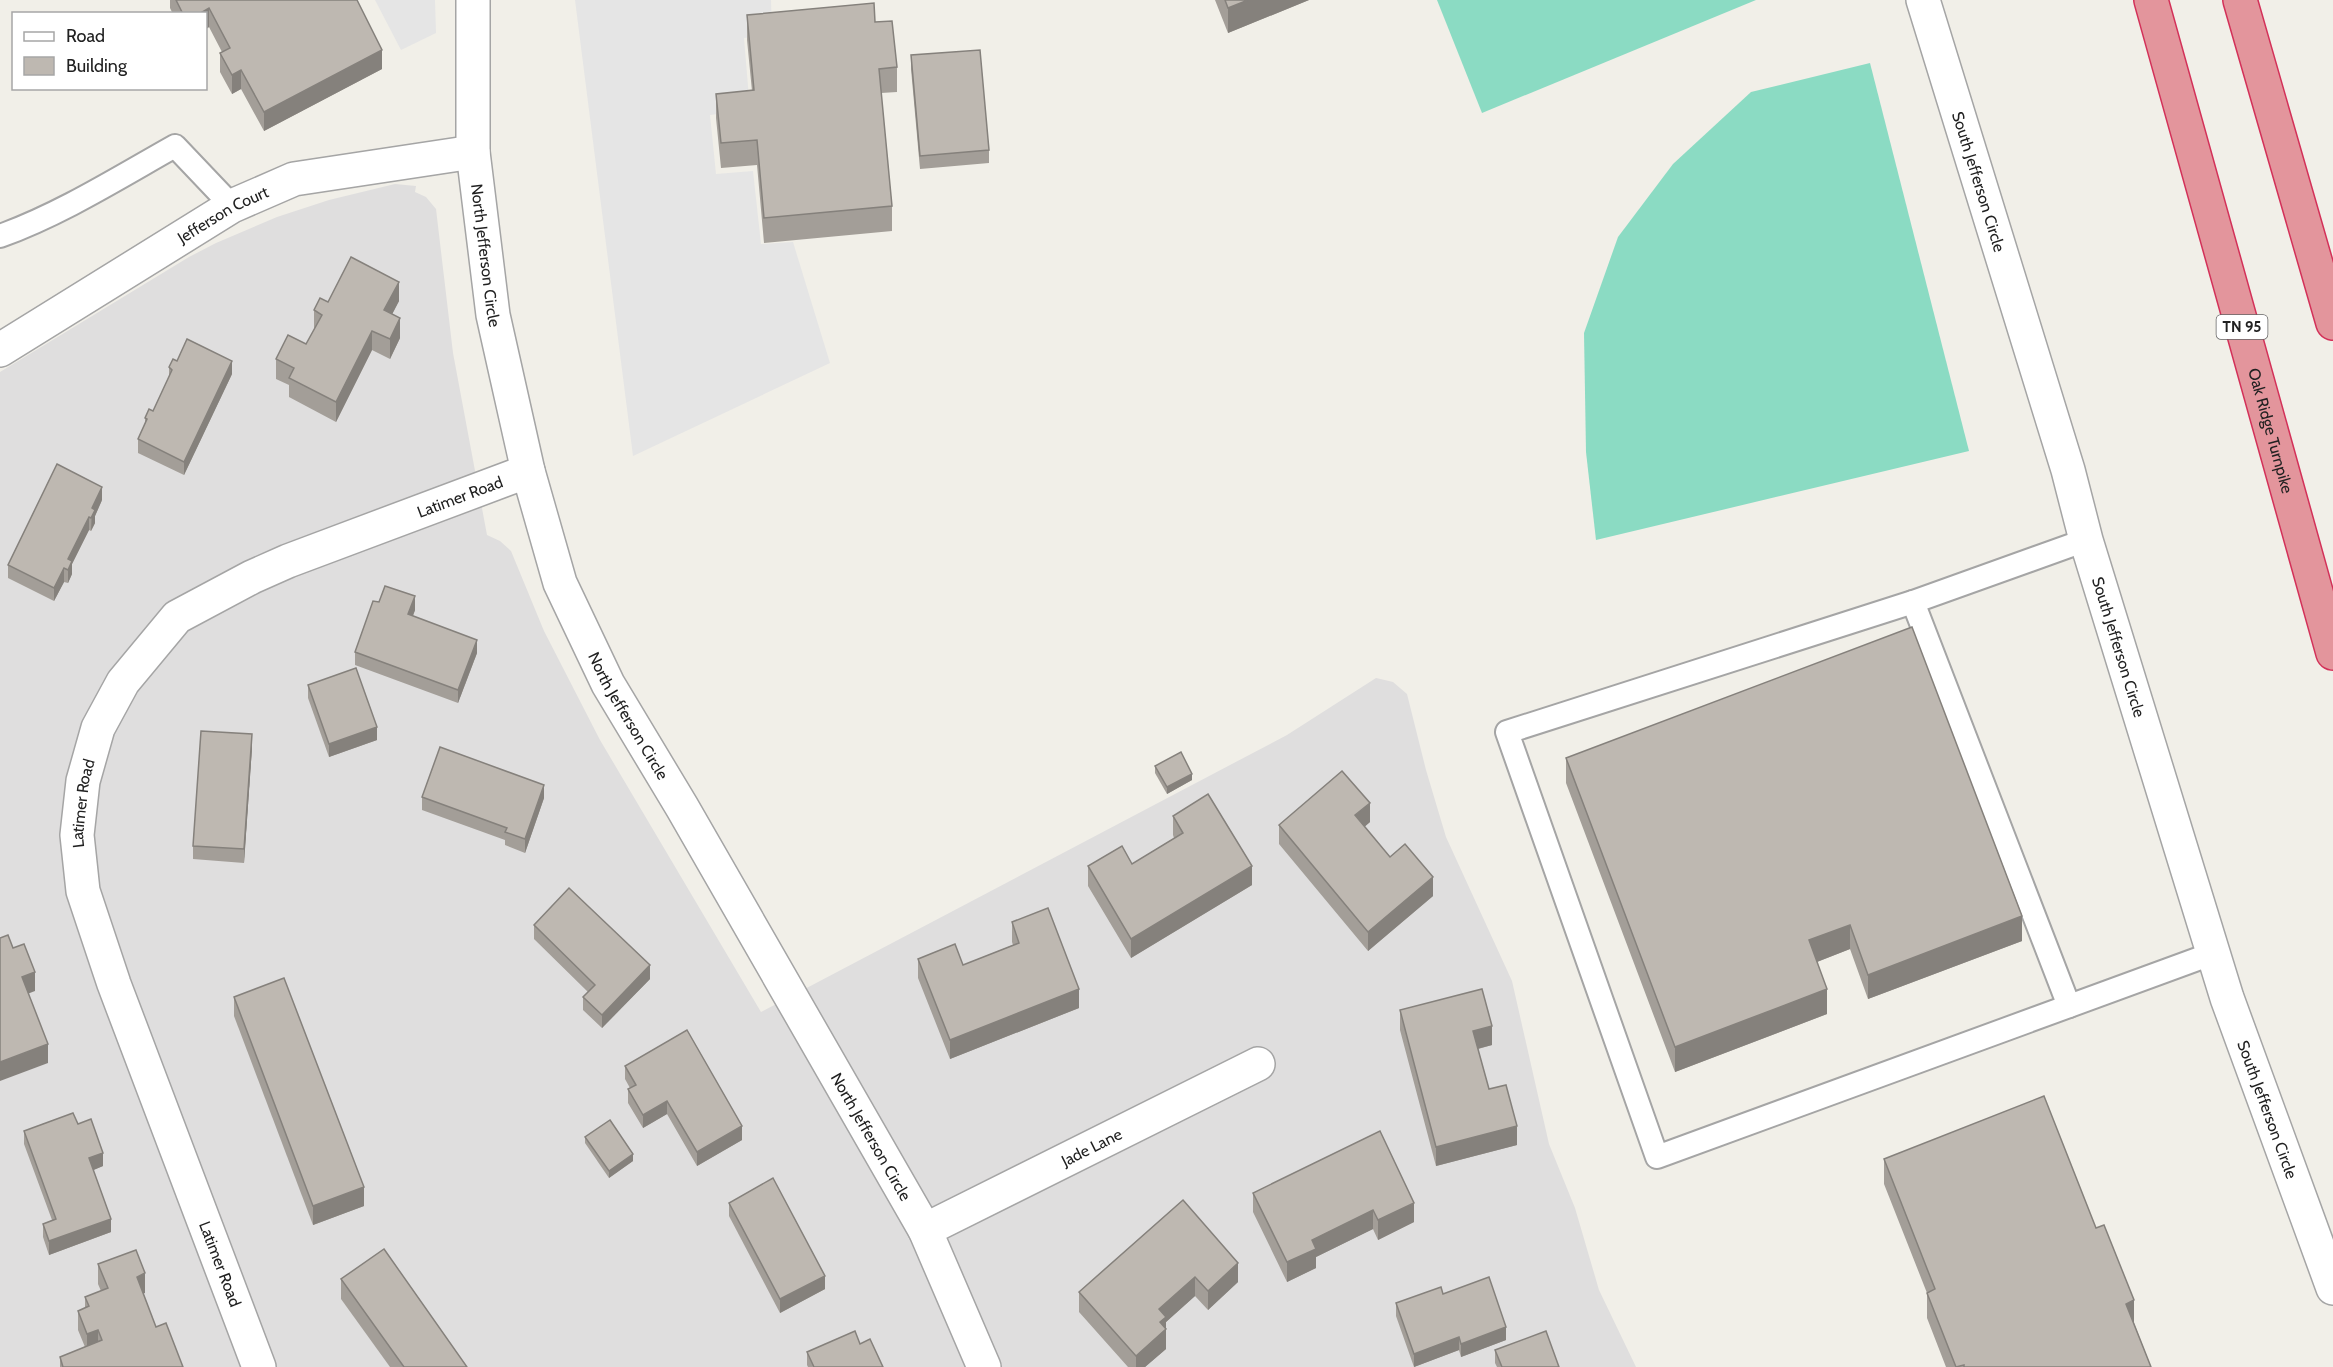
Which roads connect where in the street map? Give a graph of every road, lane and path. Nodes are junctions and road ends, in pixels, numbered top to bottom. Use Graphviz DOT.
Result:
graph roads {
  1 [pos="472,0"];
  2 [pos="1923,0"];
  3 [pos="2151,0"];
  4 [pos="2240,0"];
  5 [pos="473,152"];
  6 [pos="232,206"];
  7 [pos="0,236"];
  8 [pos="2333,323"];
  9 [pos="0,350"];
  10 [pos="528,471"];
  11 [pos="2086,540"];
  12 [pos="1913,602"];
  13 [pos="2333,654"];
  14 [pos="2214,953"];
  15 [pos="2069,1006"];
  16 [pos="1258,1064"];
  17 [pos="925,1230"];
  18 [pos="2333,1288"];
  19 [pos="259,1367"];
  20 [pos="984,1367"];
  1 -- 5 [label="street, North Jefferson Circle"];
  2 -- 11 [label="street, South Jefferson Circle"];
  3 -- 13 [label="highway, Oak Ridge Turnpike / TN 95"];
  4 -- 8 [label="highway"];
  5 -- 6 [label="street, Jefferson Court"];
  5 -- 10 [label="street, North Jefferson Circle"];
  6 -- 7 [label="lane"];
  6 -- 9 [label="street, Jefferson Court"];
  10 -- 17 [label="street, North Jefferson Circle"];
  10 -- 19 [label="street, Latimer Road"];
  11 -- 12 [label="lane"];
  11 -- 14 [label="street, South Jefferson Circle"];
  12 -- 15 [label="lane"];
  12 -- 15 [label="lane"];
  14 -- 15 [label="lane"];
  14 -- 18 [label="street, South Jefferson Circle"];
  16 -- 17 [label="street, Jade Lane"];
  17 -- 20 [label="street, North Jefferson Circle"];
}
